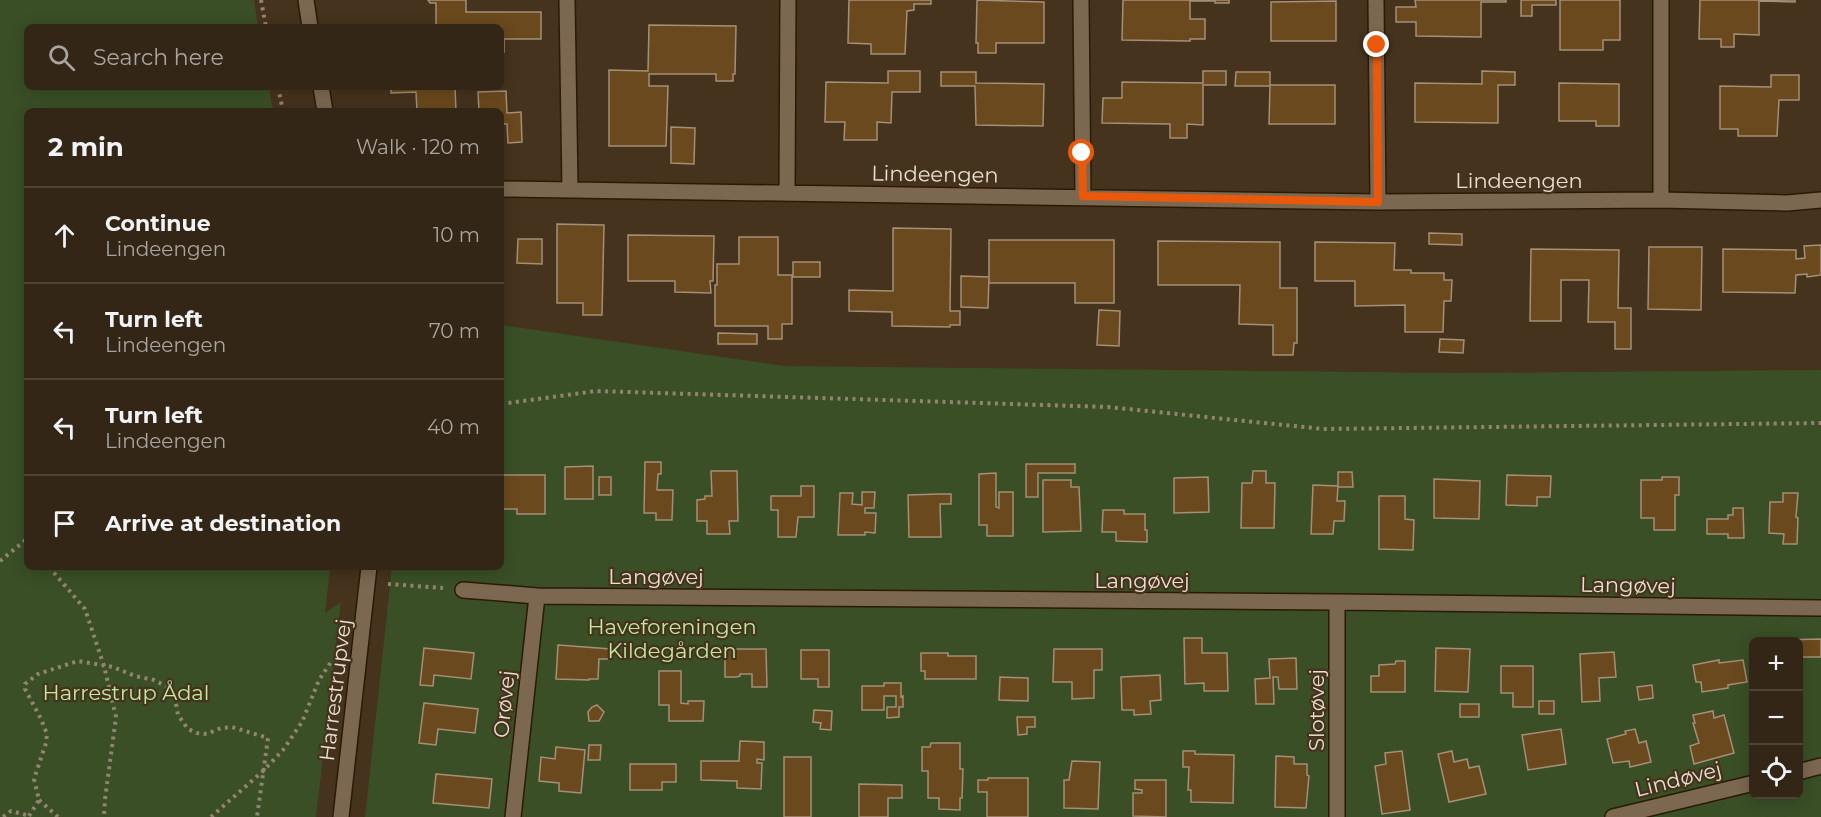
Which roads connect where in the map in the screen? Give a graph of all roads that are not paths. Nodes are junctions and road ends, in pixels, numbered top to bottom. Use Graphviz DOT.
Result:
graph roads {
  1 [pos="306,0"];
  2 [pos="567,0"];
  3 [pos="788,0"];
  4 [pos="1081,0"];
  5 [pos="1376,0"];
  6 [pos="1661,0"];
  7 [pos="310,24"];
  8 [pos="322,90"];
  9 [pos="324,108"];
  10 [pos="504,189"];
  11 [pos="570,189"];
  12 [pos="787,194"];
  13 [pos="1083,196"];
  14 [pos="1661,200"];
  15 [pos="1821,200"];
  16 [pos="1378,202"];
  17 [pos="369,570"];
  18 [pos="464,590"];
  19 [pos="537,596"];
  20 [pos="1337,602"];
  21 [pos="1821,608"];
  22 [pos="1821,766"];
  23 [pos="1803,771"];
  24 [pos="1749,784"];
  25 [pos="341,817"];
  26 [pos="513,817"];
  27 [pos="1337,817"];
  28 [pos="1612,817"];
  1 -- 7 [label="street"];
  2 -- 11 [label="street"];
  3 -- 12 [label="street"];
  4 -- 13 [label="street"];
  5 -- 16 [label="street"];
  6 -- 14 [label="street"];
  8 -- 9 [label="street"];
  10 -- 11 [label="street, Lindeengen"];
  11 -- 12 [label="street, Lindeengen"];
  12 -- 13 [label="street, Lindeengen"];
  13 -- 16 [label="street, Lindeengen"];
  14 -- 15 [label="street, Lindeengen"];
  14 -- 16 [label="street, Lindeengen"];
  17 -- 25 [label="street, Harrestrupvej"];
  18 -- 19 [label="street, Langøvej"];
  19 -- 20 [label="street, Langøvej"];
  19 -- 26 [label="street, Orøvej"];
  20 -- 21 [label="street, Langøvej"];
  20 -- 27 [label="street, Slotøvej"];
  22 -- 23 [label="street"];
  24 -- 28 [label="street, Lindøvej"];
}
